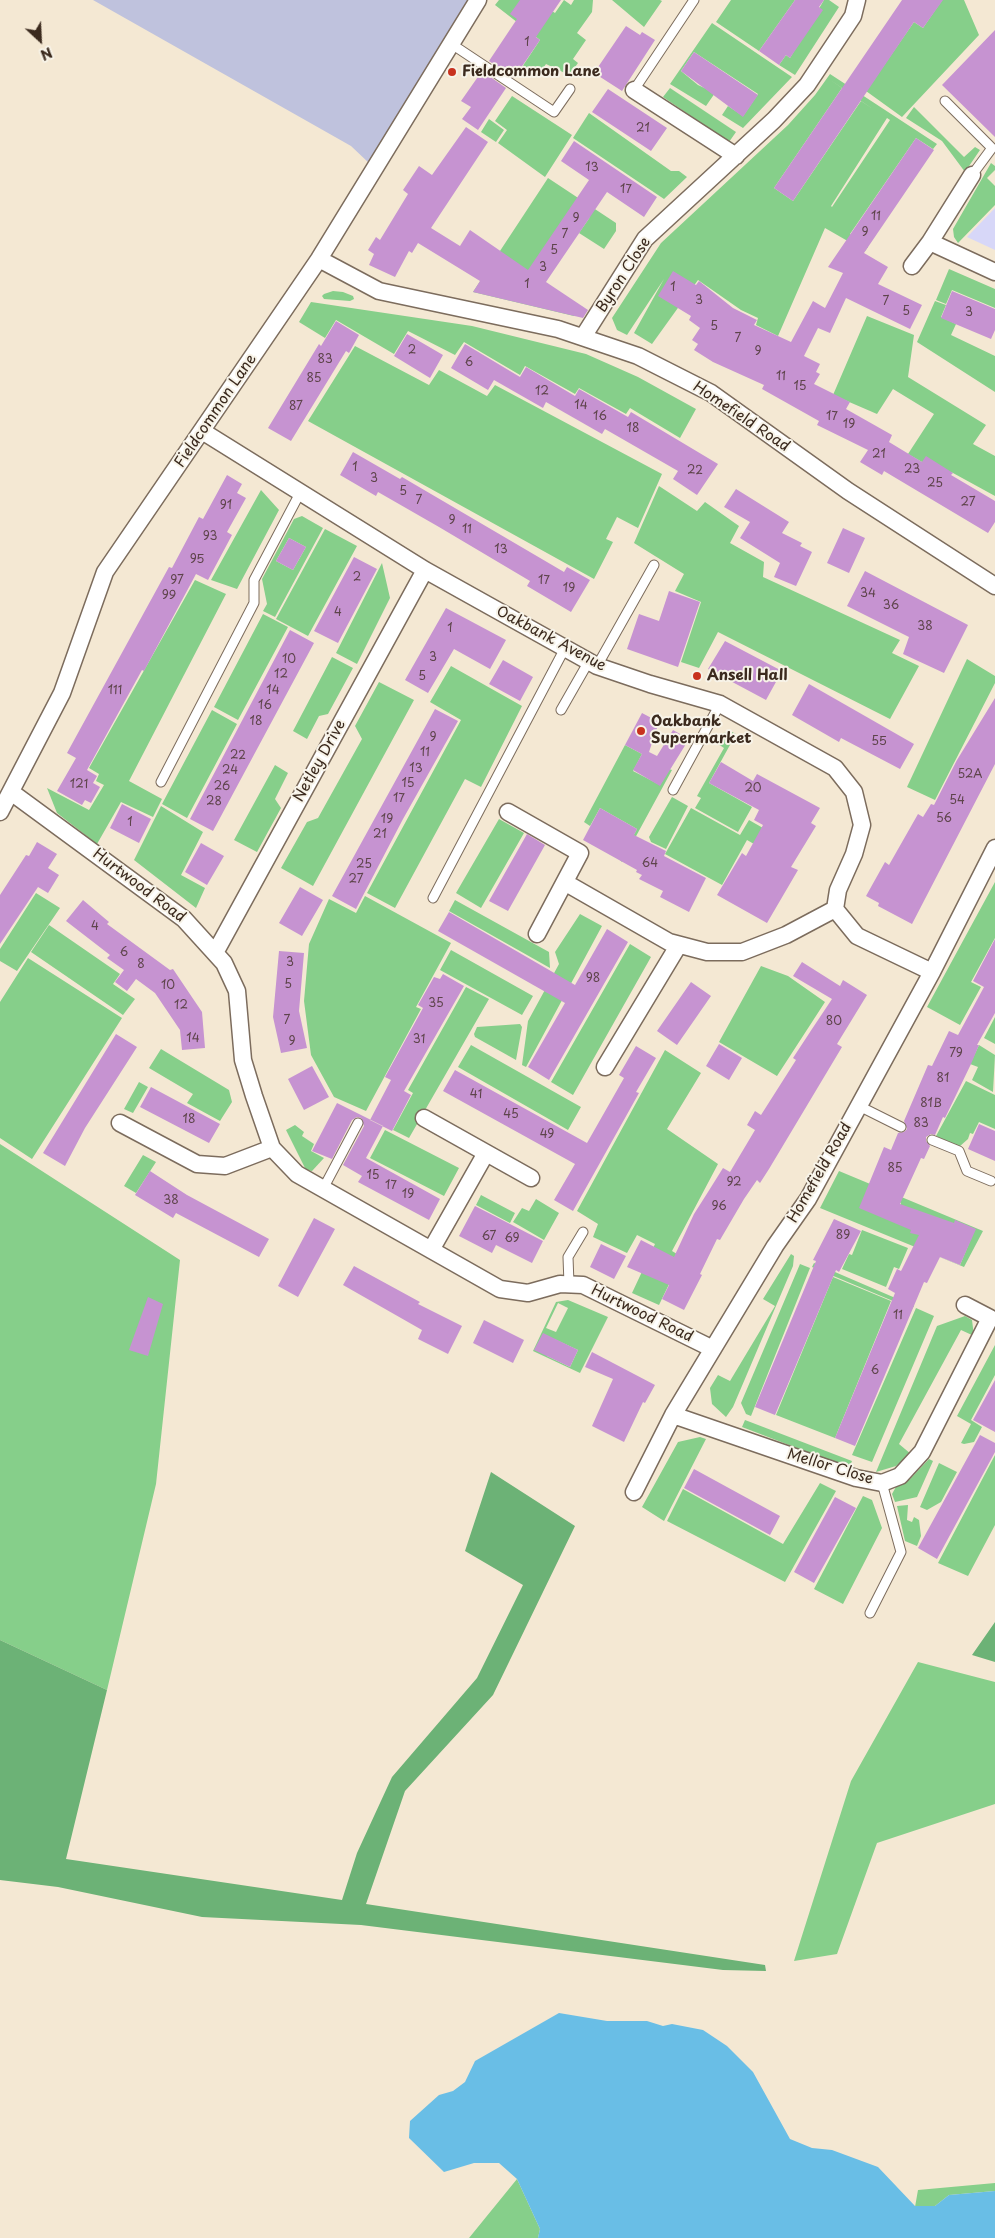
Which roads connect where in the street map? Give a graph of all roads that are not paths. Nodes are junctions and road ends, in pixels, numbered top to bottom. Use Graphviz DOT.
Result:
graph roads {
  1 [pos="478,0"];
  2 [pos="694,0"];
  3 [pos="857,0"];
  4 [pos="450,43"];
  5 [pos="570,89"];
  6 [pos="634,90"];
  7 [pos="944,101"];
  8 [pos="994,150"];
  9 [pos="736,156"];
  10 [pos="972,176"];
  11 [pos="930,242"];
  12 [pos="319,259"];
  13 [pos="912,266"];
  14 [pos="995,272"];
  15 [pos="584,338"];
  16 [pos="202,431"];
  17 [pos="300,493"];
  18 [pos="654,565"];
  19 [pos="425,570"];
  20 [pos="994,580"];
  21 [pos="565,648"];
  22 [pos="593,664"];
  23 [pos="720,704"];
  24 [pos="561,710"];
  25 [pos="161,782"];
  26 [pos="673,790"];
  27 [pos="11,792"];
  28 [pos="0,812"];
  29 [pos="508,812"];
  30 [pos="995,848"];
  31 [pos="566,883"];
  32 [pos="433,898"];
  33 [pos="835,909"];
  34 [pos="537,934"];
  35 [pos="678,946"];
  36 [pos="215,953"];
  37 [pos="932,972"];
  38 [pos="605,1067"];
  39 [pos="859,1106"];
  40 [pos="424,1118"];
  41 [pos="120,1123"];
  42 [pos="358,1124"];
  43 [pos="901,1127"];
  44 [pos="932,1140"];
  45 [pos="272,1148"];
  46 [pos="486,1153"];
  47 [pos="531,1178"];
  48 [pos="991,1181"];
  49 [pos="323,1189"];
  50 [pos="583,1232"];
  51 [pos="431,1250"];
  52 [pos="569,1284"];
  53 [pos="965,1305"];
  54 [pos="713,1349"];
  55 [pos="673,1415"];
  56 [pos="882,1483"];
  57 [pos="634,1492"];
  58 [pos="870,1613"];
  1 -- 4 [label="street, Fieldcommon Lane"];
  2 -- 6 [label="lane"];
  3 -- 9 [label="street, Byron Close"];
  4 -- 5 [label="lane"];
  4 -- 12 [label="street, Fieldcommon Lane"];
  6 -- 9 [label="street"];
  7 -- 8 [label="lane"];
  8 -- 10 [label="lane"];
  9 -- 15 [label="street, Byron Close"];
  10 -- 11 [label="street"];
  11 -- 13 [label="street"];
  11 -- 14 [label="street"];
  12 -- 15 [label="street, Homefield Road"];
  12 -- 16 [label="street, Fieldcommon Lane"];
  15 -- 20 [label="street, Homefield Road"];
  16 -- 17 [label="street, Oakbank Avenue"];
  16 -- 27 [label="street, Fieldcommon Lane"];
  17 -- 19 [label="street, Oakbank Avenue"];
  17 -- 25 [label="lane"];
  18 -- 22 [label="lane"];
  19 -- 21 [label="street, Oakbank Avenue"];
  19 -- 36 [label="street, Netley Drive"];
  21 -- 22 [label="street, Oakbank Avenue"];
  21 -- 32 [label="lane"];
  22 -- 23 [label="street, Oakbank Avenue"];
  22 -- 24 [label="lane"];
  23 -- 26 [label="lane"];
  23 -- 33 [label="street, Oakbank Avenue"];
  27 -- 28 [label="street, Fieldcommon Lane"];
  27 -- 36 [label="street, Hurtwood Road"];
  29 -- 31 [label="street"];
  30 -- 37 [label="street, Homefield Road"];
  31 -- 34 [label="street"];
  31 -- 35 [label="street"];
  33 -- 35 [label="street"];
  33 -- 37 [label="street"];
  35 -- 38 [label="street"];
  36 -- 45 [label="street, Hurtwood Road"];
  37 -- 39 [label="street, Homefield Road"];
  39 -- 43 [label="lane"];
  39 -- 54 [label="street, Homefield Road"];
  40 -- 46 [label="street"];
  41 -- 45 [label="street"];
  42 -- 49 [label="lane"];
  44 -- 48 [label="lane"];
  45 -- 49 [label="street, Hurtwood Road"];
  46 -- 47 [label="street"];
  46 -- 51 [label="street"];
  49 -- 51 [label="street, Hurtwood Road"];
  50 -- 52 [label="lane"];
  51 -- 52 [label="street, Hurtwood Road"];
  52 -- 54 [label="street, Hurtwood Road"];
  53 -- 56 [label="street, Mellor Close"];
  54 -- 55 [label="street, Homefield Road"];
  55 -- 56 [label="street, Mellor Close"];
  55 -- 57 [label="street, Homefield Road"];
  56 -- 58 [label="lane"];
}
